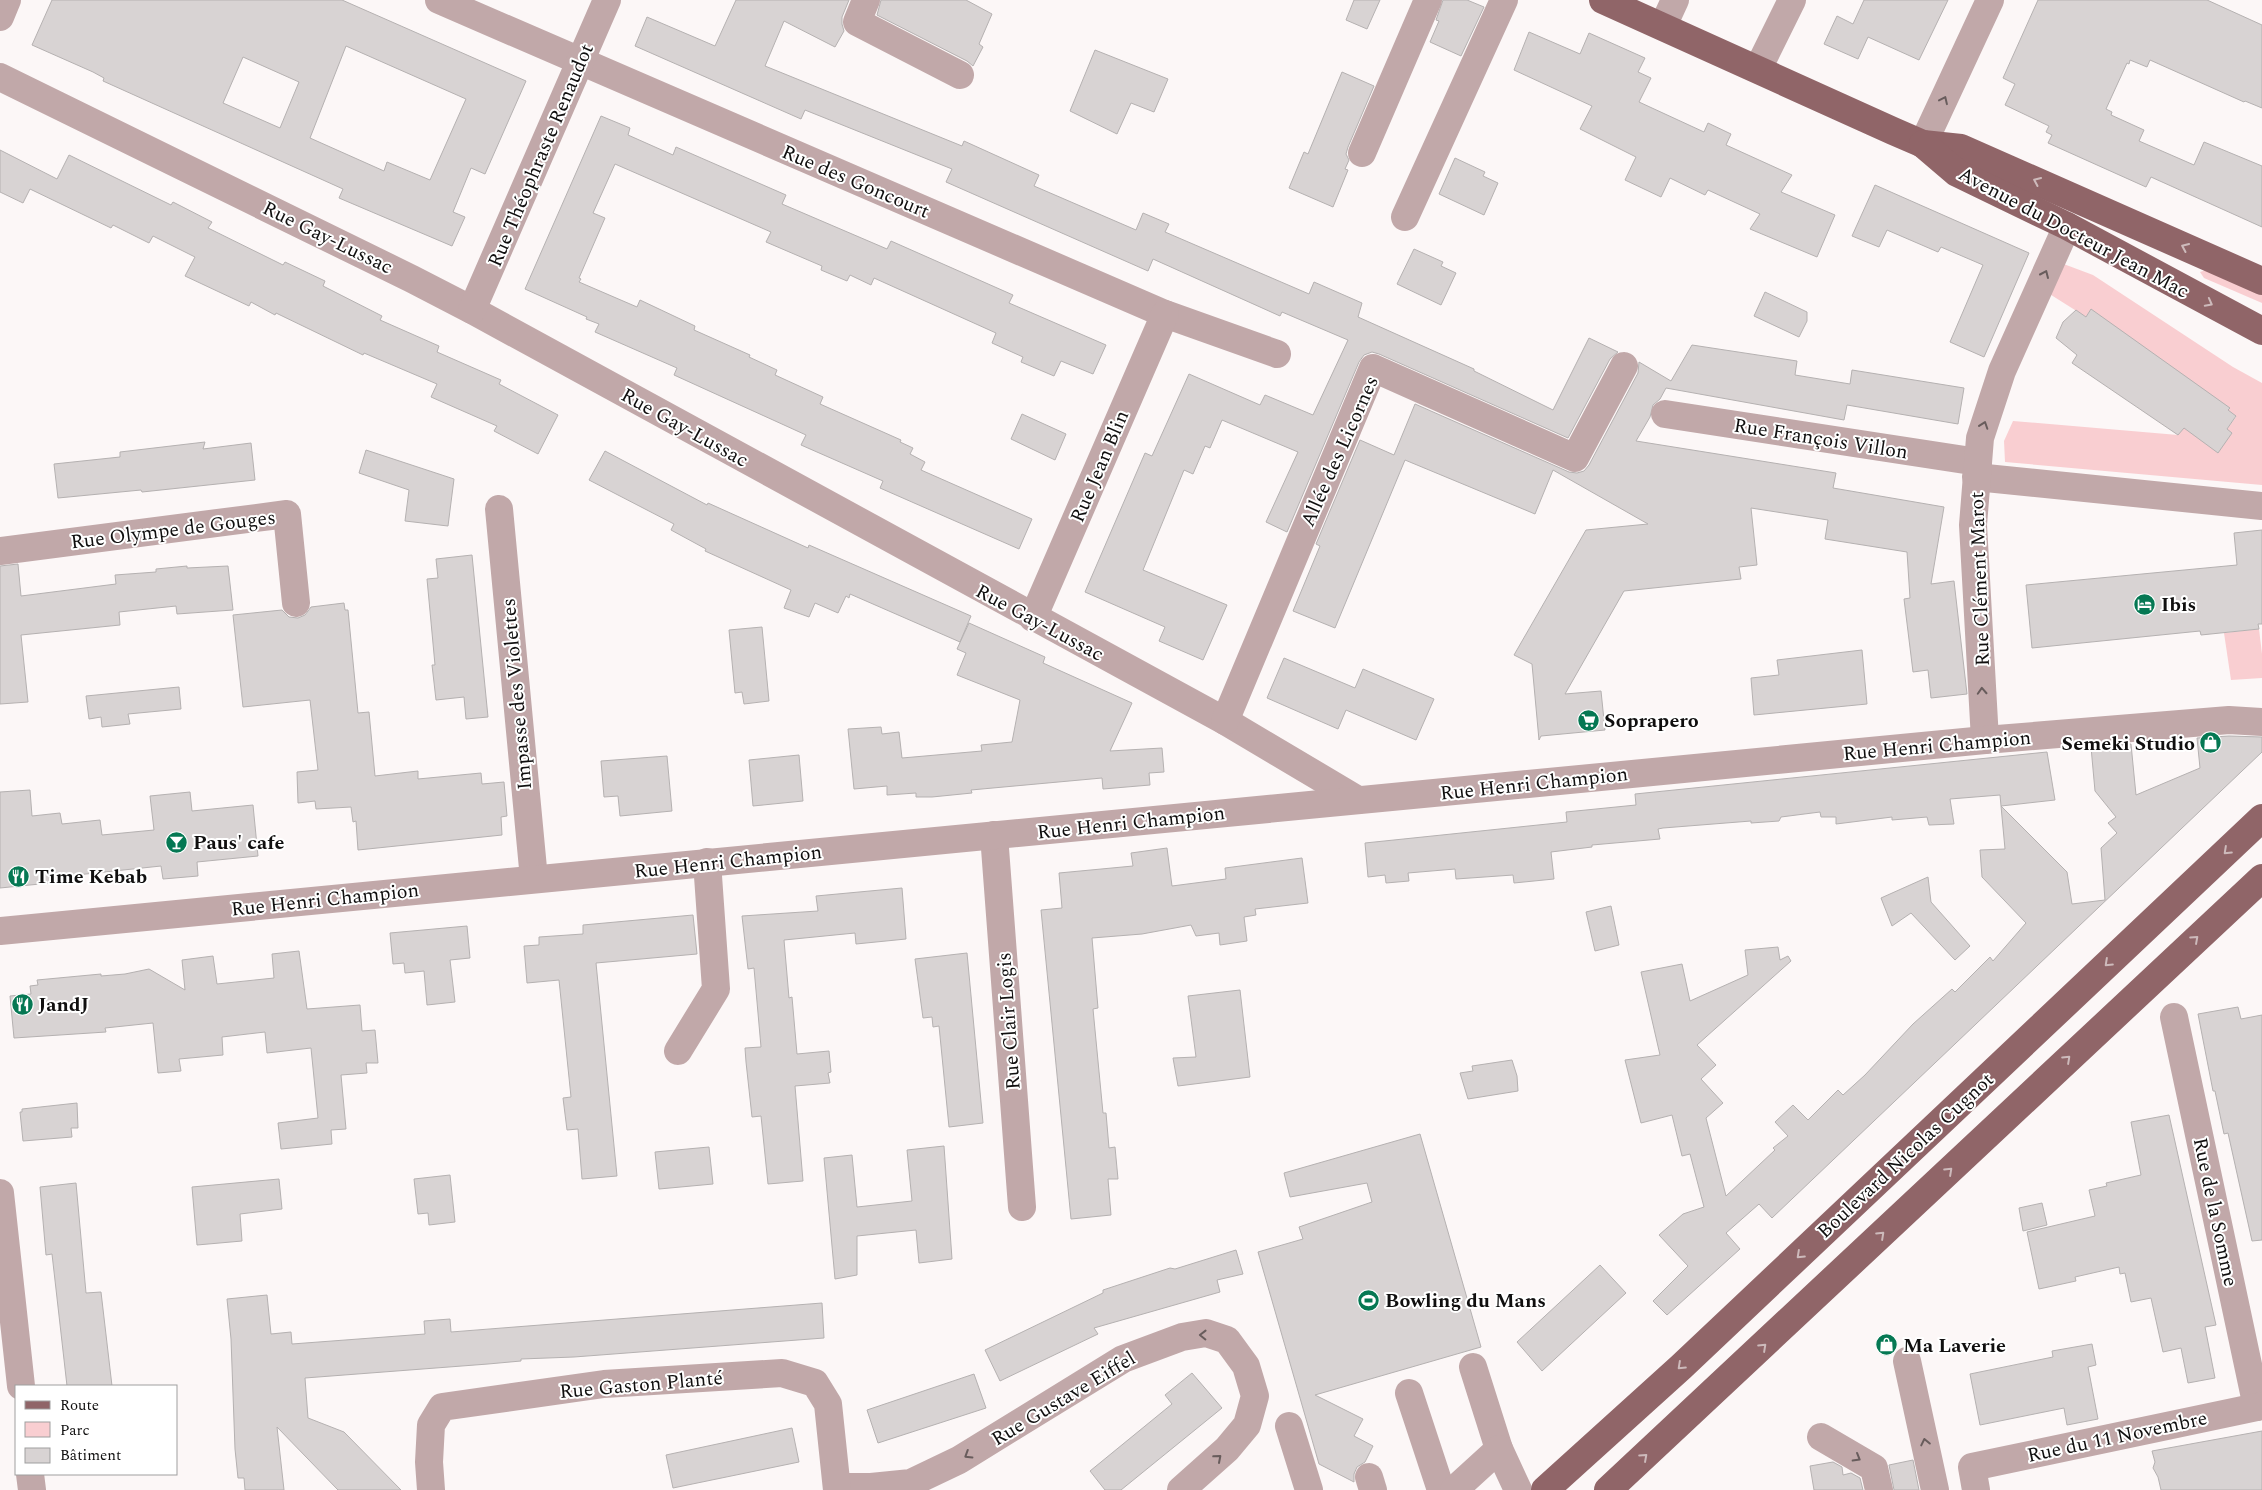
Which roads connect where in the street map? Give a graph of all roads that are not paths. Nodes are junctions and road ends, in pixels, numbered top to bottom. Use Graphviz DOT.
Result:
graph roads {
  1 [pos="7,0"];
  2 [pos="439,0"];
  3 [pos="607,0"];
  4 [pos="866,0"];
  5 [pos="1428,0"];
  6 [pos="1504,0"];
  7 [pos="1603,0"];
  8 [pos="1675,0"];
  9 [pos="1792,0"];
  10 [pos="1990,0"];
  11 [pos="0,17"];
  12 [pos="1663,26"];
  13 [pos="581,62"];
  14 [pos="1758,69"];
  15 [pos="960,76"];
  16 [pos="0,77"];
  17 [pos="1923,144"];
  18 [pos="1362,153"];
  19 [pos="1405,217"];
  20 [pos="2067,226"];
  21 [pos="2262,281"];
  22 [pos="472,310"];
  23 [pos="1165,314"];
  24 [pos="2260,330"];
  25 [pos="1277,354"];
  26 [pos="1624,366"];
  27 [pos="1665,414"];
  28 [pos="1977,470"];
  29 [pos="2262,506"];
  30 [pos="499,509"];
  31 [pos="0,551"];
  32 [pos="296,603"];
  33 [pos="1033,618"];
  34 [pos="1225,721"];
  35 [pos="2262,722"];
  36 [pos="1985,740"];
  37 [pos="1358,800"];
  38 [pos="2262,818"];
  39 [pos="994,835"];
  40 [pos="707,862"];
  41 [pos="2262,878"];
  42 [pos="534,880"];
  43 [pos="0,931"];
  44 [pos="2174,1017"];
  45 [pos="678,1051"];
  46 [pos="0,1193"];
  47 [pos="1022,1207"];
  48 [pos="1907,1360"];
  49 [pos="1473,1367"];
  50 [pos="21,1385"];
  51 [pos="1409,1393"];
  52 [pos="2260,1407"];
  53 [pos="1289,1426"];
  54 [pos="1821,1437"];
  55 [pos="1499,1449"];
  56 [pos="30,1475"];
  57 [pos="1974,1478"];
  58 [pos="837,1488"];
  59 [pos="32,1490"];
  60 [pos="431,1490"];
  61 [pos="1181,1490"];
  62 [pos="1308,1490"];
  63 [pos="1441,1490"];
  64 [pos="1454,1490"];
  65 [pos="1518,1490"];
  66 [pos="1545,1490"];
  67 [pos="1608,1490"];
  68 [pos="1879,1490"];
  69 [pos="1935,1490"];
  1 -- 11 [label="street"];
  2 -- 13 [label="street, Rue des Goncourt"];
  3 -- 13 [label="street, Rue Théophraste Renaudot"];
  4 -- 15 [label="street"];
  5 -- 18 [label="street"];
  6 -- 19 [label="street"];
  7 -- 12 [label="main road"];
  8 -- 12 [label="street"];
  9 -- 14 [label="street"];
  17 -- 10 [label="street, one-way"];
  12 -- 14 [label="main road"];
  13 -- 22 [label="street, Rue Théophraste Renaudot"];
  13 -- 23 [label="street, Rue des Goncourt"];
  14 -- 17 [label="main road"];
  16 -- 22 [label="street, Rue Gay-Lussac"];
  17 -- 20 [label="main road, Avenue du Docteur Jean Mac"];
  21 -- 17 [label="main road, Avenue du Docteur Jean Mac, one-way"];
  20 -- 24 [label="main road, Avenue du Docteur Jean Mac, one-way"];
  28 -- 20 [label="street, Rue Clément Marot, one-way"];
  22 -- 33 [label="street, Rue Gay-Lussac"];
  23 -- 25 [label="street, Rue des Goncourt"];
  23 -- 33 [label="street, Rue Jean Blin"];
  26 -- 34 [label="street, Allée des Licornes"];
  27 -- 28 [label="street, Rue François Villon"];
  28 -- 29 [label="street, Rue François Villon"];
  36 -- 28 [label="street, Rue Clément Marot, one-way"];
  30 -- 42 [label="street, Impasse des Violettes"];
  31 -- 32 [label="street, Rue Olympe de Gouges"];
  33 -- 34 [label="street, Rue Gay-Lussac"];
  34 -- 37 [label="street, Rue Gay-Lussac"];
  35 -- 36 [label="street, Rue Henri Champion"];
  36 -- 37 [label="street, Rue Henri Champion"];
  37 -- 39 [label="street, Rue Henri Champion"];
  38 -- 66 [label="main road, Boulevard Nicolas Cugnot, one-way"];
  39 -- 40 [label="street, Rue Henri Champion"];
  39 -- 47 [label="street, Rue Clair Logis"];
  40 -- 42 [label="street, Rue Henri Champion"];
  40 -- 45 [label="street"];
  67 -- 41 [label="main road, Boulevard Nicolas Cugnot, one-way"];
  42 -- 43 [label="street, Rue Henri Champion"];
  44 -- 52 [label="street, Rue de la Somme"];
  46 -- 50 [label="street"];
  69 -- 48 [label="street, one-way"];
  49 -- 55 [label="street"];
  51 -- 63 [label="street"];
  52 -- 57 [label="street, Rue du 11 Novembre"];
  53 -- 62 [label="street"];
  54 -- 68 [label="street, one-way"];
  55 -- 64 [label="street"];
  55 -- 65 [label="street"];
  56 -- 59 [label="street"];
  58 -- 60 [label="street, Rue Gaston Planté"];
  61 -- 58 [label="street, Rue Gustave Eiffel, one-way"];
}
